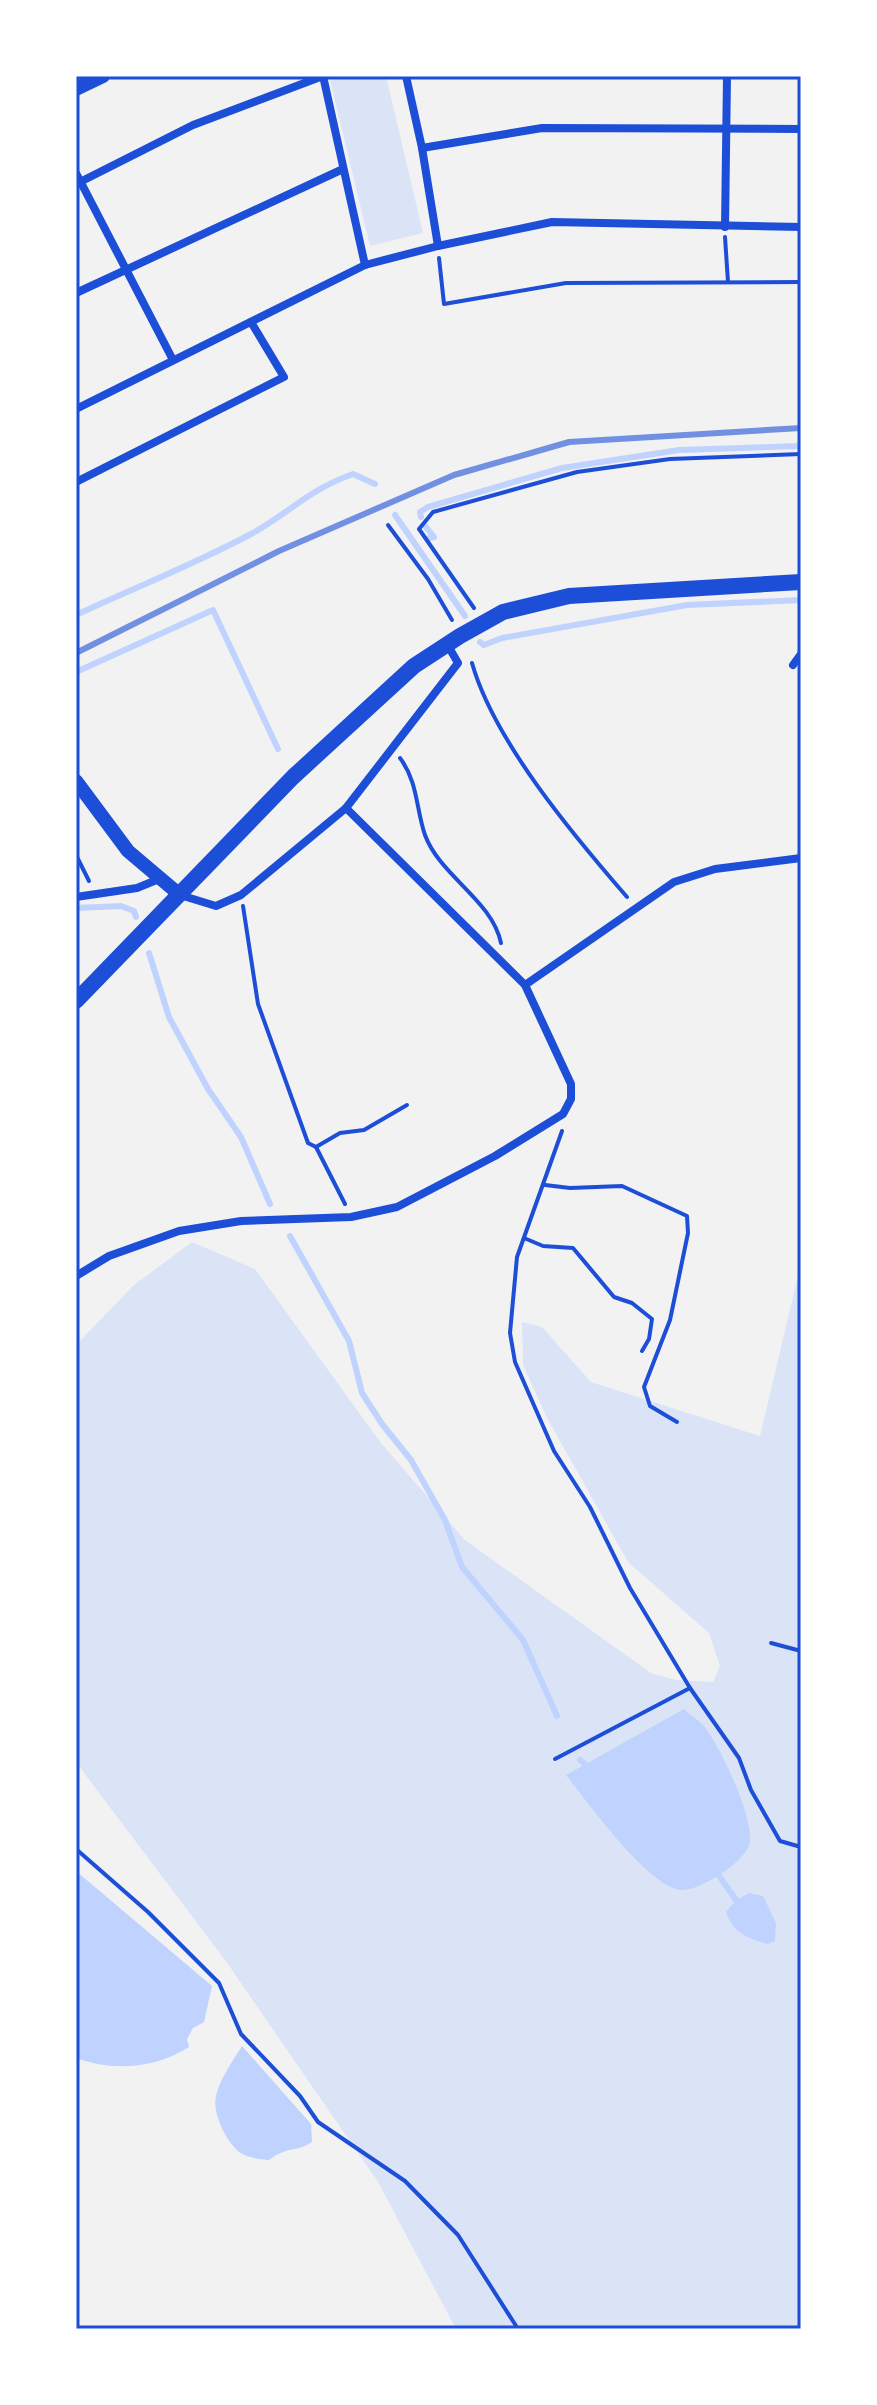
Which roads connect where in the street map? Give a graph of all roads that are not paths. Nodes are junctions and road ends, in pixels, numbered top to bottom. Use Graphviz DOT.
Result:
graph roads {
  1 [pos="103,76"];
  2 [pos="323,76"];
  3 [pos="406,76"];
  4 [pos="727,76"];
  5 [pos="76,89"];
  6 [pos="728,129"];
  7 [pos="801,129"];
  8 [pos="422,148"];
  9 [pos="343,169"];
  10 [pos="76,173"];
  11 [pos="78,183"];
  12 [pos="725,227"];
  13 [pos="801,227"];
  14 [pos="438,246"];
  15 [pos="365,265"];
  16 [pos="125,269"];
  17 [pos="76,293"];
  18 [pos="251,322"];
  19 [pos="173,360"];
  20 [pos="76,409"];
  21 [pos="76,482"];
  22 [pos="801,582"];
  23 [pos="454,640"];
  24 [pos="801,654"];
  25 [pos="793,665"];
  26 [pos="76,781"];
  27 [pos="346,808"];
  28 [pos="801,858"];
  29 [pos="159,879"];
  30 [pos="180,895"];
  31 [pos="76,897"];
  32 [pos="525,985"];
  33 [pos="76,1001"];
  34 [pos="76,1276"];
  1 -- 5 [label="street"];
  2 -- 9 [label="street"];
  2 -- 11 [label="street"];
  3 -- 8 [label="street"];
  4 -- 6 [label="street"];
  6 -- 7 [label="street"];
  6 -- 8 [label="street"];
  6 -- 12 [label="street"];
  8 -- 14 [label="street"];
  9 -- 15 [label="street"];
  9 -- 16 [label="street"];
  10 -- 11 [label="street"];
  11 -- 16 [label="street"];
  12 -- 13 [label="street"];
  12 -- 14 [label="street"];
  14 -- 15 [label="street"];
  15 -- 18 [label="street"];
  16 -- 17 [label="street"];
  16 -- 19 [label="street"];
  18 -- 19 [label="street"];
  18 -- 21 [label="street"];
  19 -- 20 [label="street"];
  22 -- 23 [label="main road"];
  23 -- 27 [label="street"];
  23 -- 30 [label="main road"];
  24 -- 25 [label="street"];
  26 -- 29 [label="street"];
  27 -- 30 [label="street"];
  27 -- 32 [label="street"];
  28 -- 32 [label="street"];
  29 -- 30 [label="street"];
  29 -- 31 [label="street"];
  30 -- 33 [label="main road"];
  32 -- 34 [label="street"];
}
